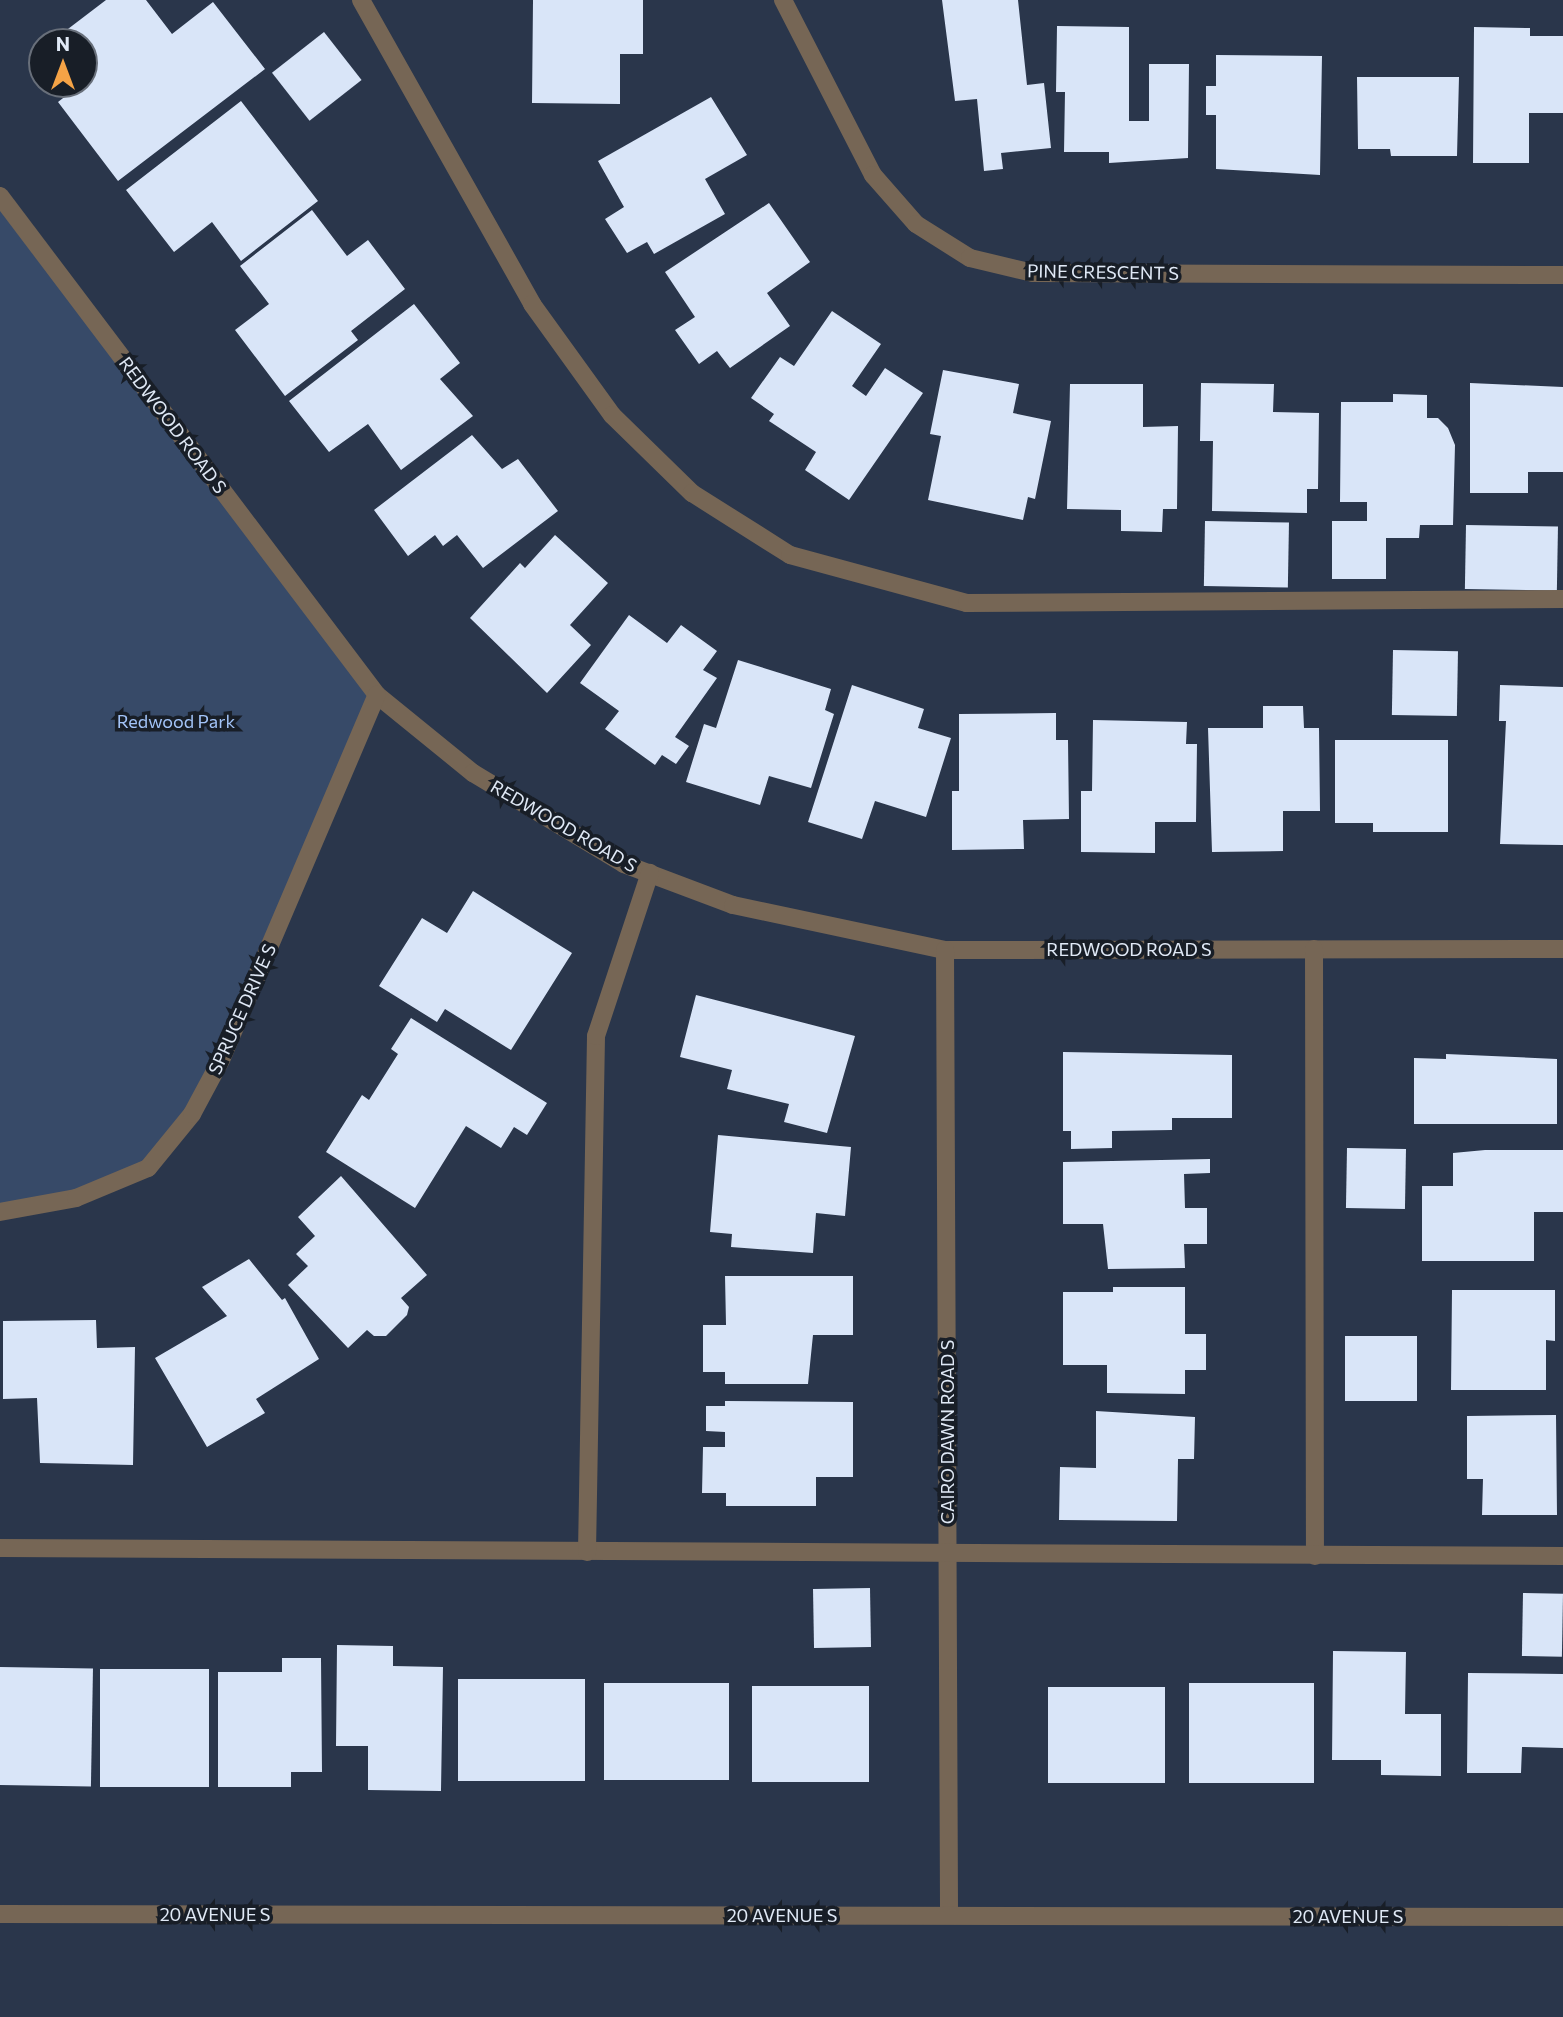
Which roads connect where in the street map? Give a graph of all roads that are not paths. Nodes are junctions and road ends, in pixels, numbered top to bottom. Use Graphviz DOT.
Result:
graph roads {
  1 [pos="361,0"];
  2 [pos="783,0"];
  3 [pos="0,196"];
  4 [pos="1563,275"];
  5 [pos="1563,599"];
  6 [pos="377,695"];
  7 [pos="650,873"];
  8 [pos="1314,949"];
  9 [pos="1563,949"];
  10 [pos="945,950"];
  11 [pos="0,1212"];
  12 [pos="0,1548"];
  13 [pos="587,1552"];
  14 [pos="948,1556"];
  15 [pos="1315,1556"];
  16 [pos="1563,1556"];
  17 [pos="0,1914"];
  18 [pos="949,1915"];
  19 [pos="1563,1917"];
  1 -- 5 [label="street"];
  2 -- 4 [label="street, PINE CRESCENT S"];
  3 -- 6 [label="street, REDWOOD ROAD S"];
  6 -- 7 [label="street, REDWOOD ROAD S"];
  6 -- 11 [label="street, SPRUCE DRIVE S"];
  7 -- 10 [label="street, REDWOOD ROAD S"];
  7 -- 13 [label="street"];
  8 -- 9 [label="street, REDWOOD ROAD S"];
  8 -- 10 [label="street, REDWOOD ROAD S"];
  8 -- 15 [label="street"];
  10 -- 14 [label="street, CAIRO DAWN ROAD S"];
  12 -- 13 [label="street"];
  13 -- 14 [label="street"];
  14 -- 15 [label="street"];
  14 -- 18 [label="street, CAIRO DAWN ROAD S"];
  15 -- 16 [label="street"];
  17 -- 18 [label="street, 20 AVENUE S"];
  18 -- 19 [label="street, 20 AVENUE S"];
}
